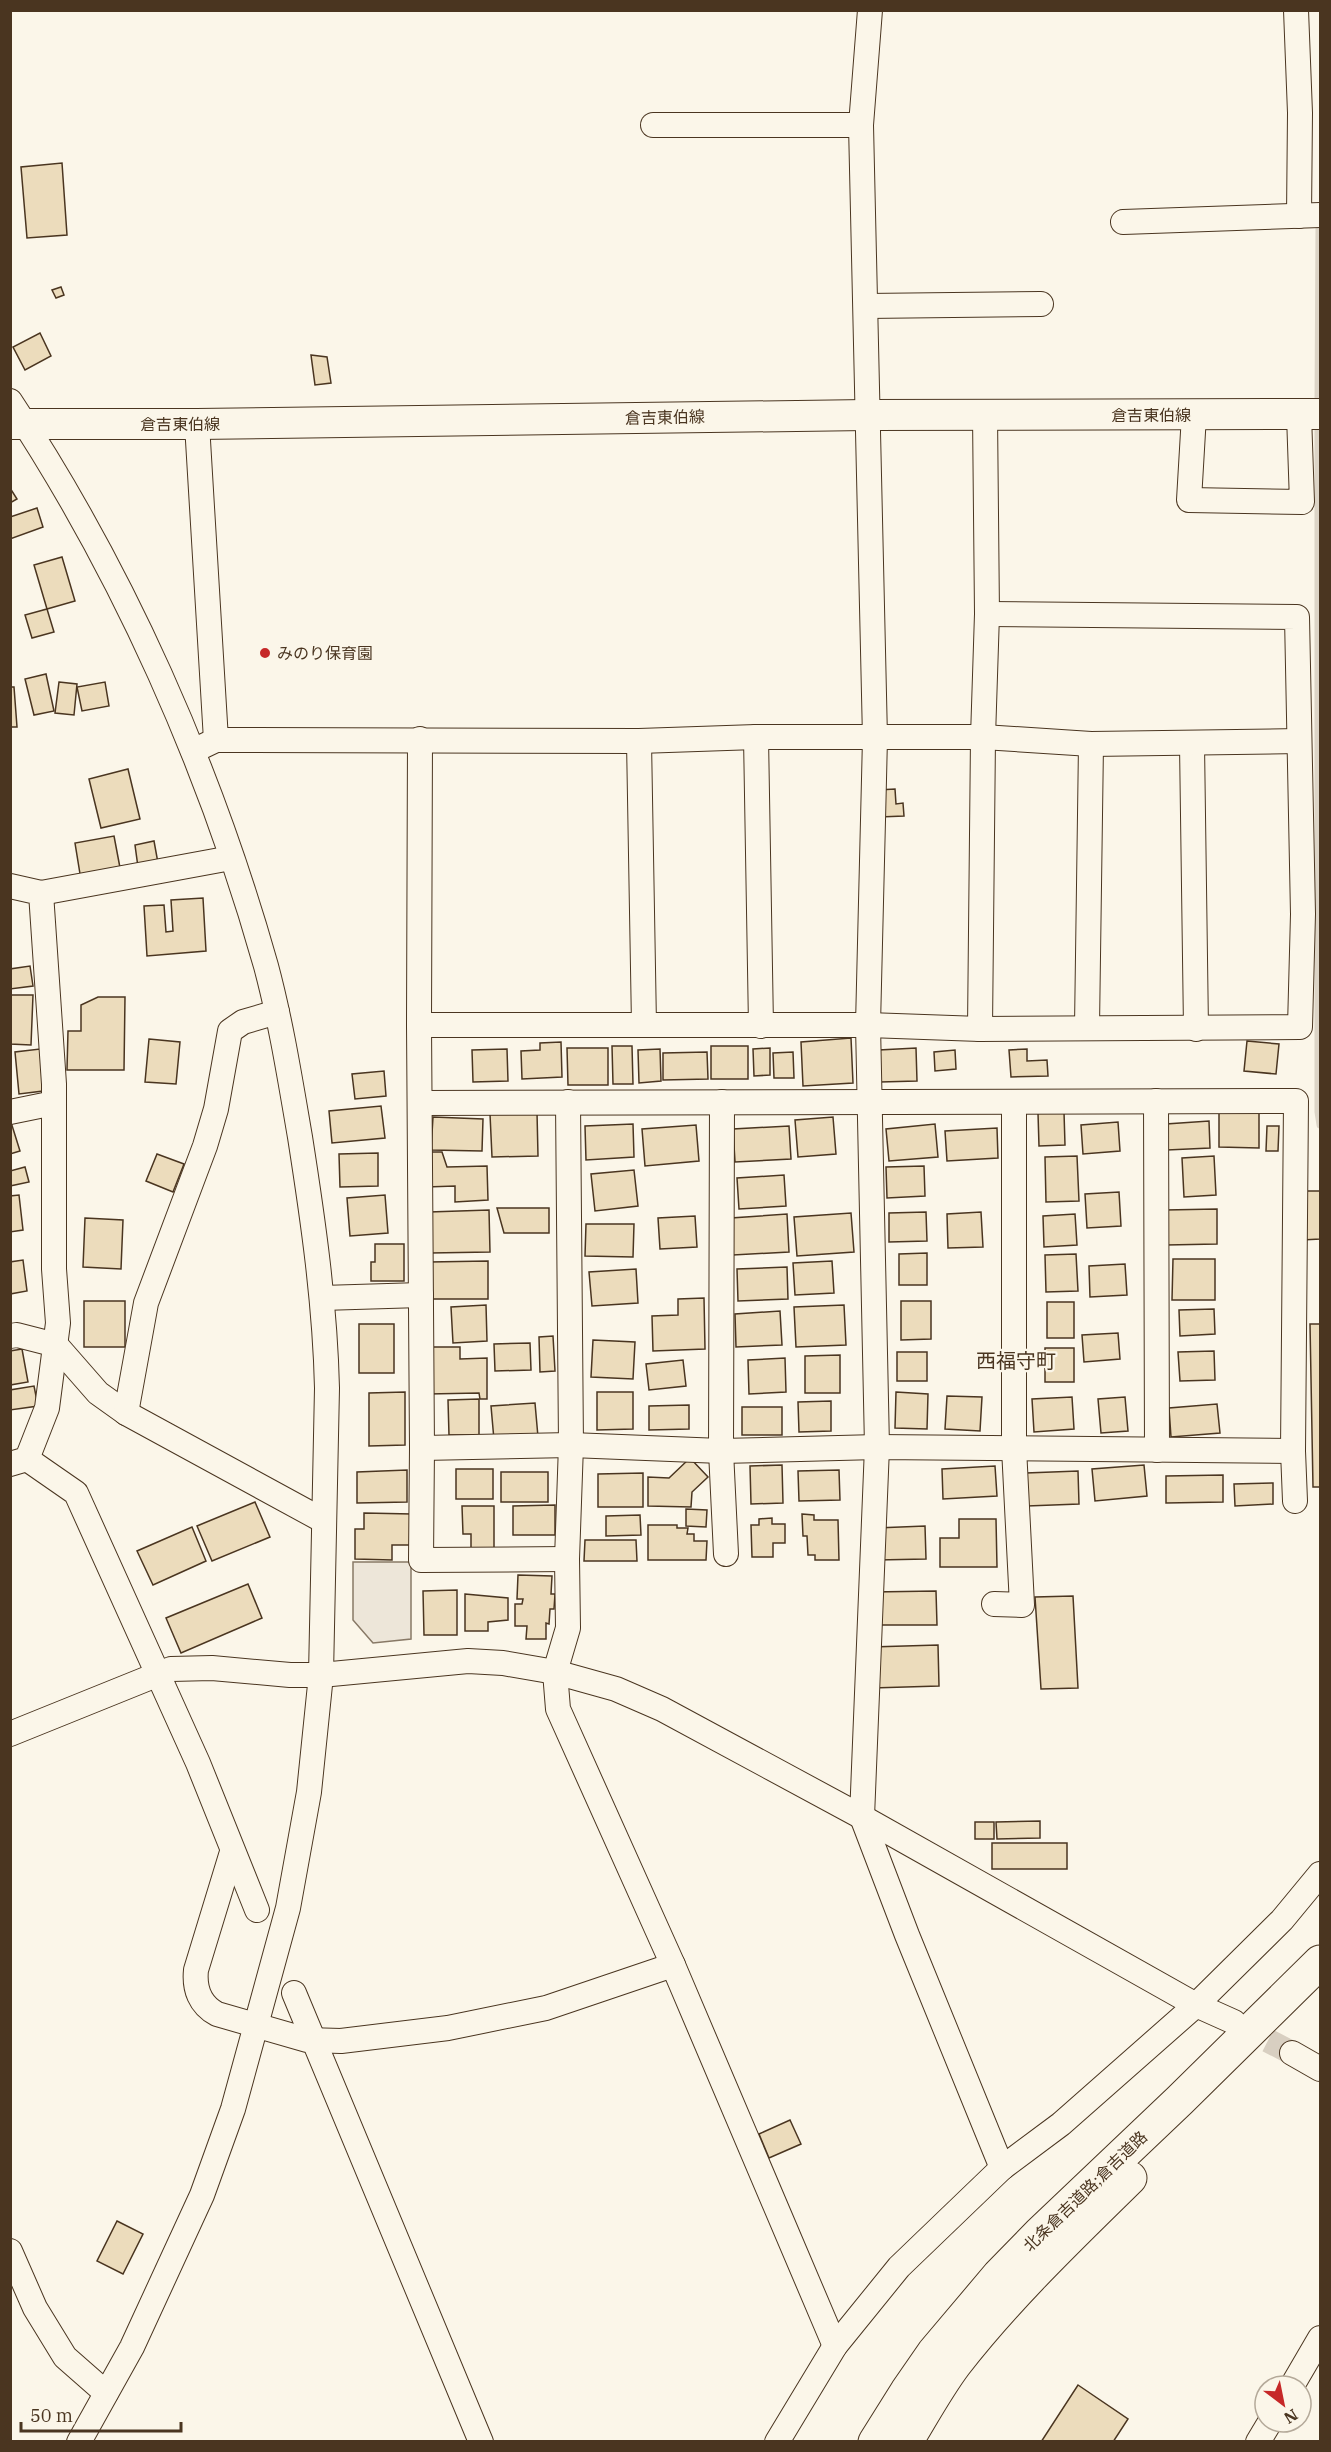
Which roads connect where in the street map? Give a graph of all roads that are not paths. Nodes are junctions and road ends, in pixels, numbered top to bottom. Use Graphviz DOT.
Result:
graph roads {
  1 [pos="870,10"];
  2 [pos="1296,10"];
  3 [pos="654,125"];
  4 [pos="861,125"];
  5 [pos="1310,215"];
  6 [pos="1123,222"];
  7 [pos="1041,304"];
  8 [pos="866,306"];
  9 [pos="985,414"];
  10 [pos="866,415"];
  11 [pos="1194,415"];
  12 [pos="1310,415"];
  13 [pos="15,416"];
  14 [pos="197,424"];
  15 [pos="987,614"];
  16 [pos="756,737"];
  17 [pos="983,737"];
  18 [pos="875,738"];
  19 [pos="420,739"];
  20 [pos="216,740"];
  21 [pos="639,741"];
  22 [pos="1299,741"];
  23 [pos="1091,744"];
  24 [pos="1192,744"];
  25 [pos="193,751"];
  26 [pos="231,858"];
  27 [pos="10,886"];
  28 [pos="41,893"];
  29 [pos="277,1012"];
  30 [pos="418,1025"];
  31 [pos="644,1025"];
  32 [pos="868,1025"];
  33 [pos="761,1026"];
  34 [pos="1087,1027"];
  35 [pos="980,1029"];
  36 [pos="1196,1029"];
  37 [pos="1156,1101"];
  38 [pos="568,1102"];
  39 [pos="722,1102"];
  40 [pos="1014,1102"];
  41 [pos="54,1103"];
  42 [pos="420,1103"];
  43 [pos="868,1103"];
  44 [pos="10,1112"];
  45 [pos="421,1295"];
  46 [pos="322,1298"];
  47 [pos="10,1336"];
  48 [pos="56,1345"];
  49 [pos="126,1413"];
  50 [pos="571,1445"];
  51 [pos="877,1447"];
  52 [pos="422,1448"];
  53 [pos="1014,1448"];
  54 [pos="1157,1450"];
  55 [pos="721,1451"];
  56 [pos="1293,1451"];
  57 [pos="19,1462"];
  58 [pos="1295,1502"];
  59 [pos="324,1521"];
  60 [pos="726,1554"];
  61 [pos="567,1559"];
  62 [pos="994,1604"];
  63 [pos="555,1672"];
  64 [pos="157,1673"];
  65 [pos="321,1675"];
  66 [pos="10,1734"];
  67 [pos="862,1817"];
  68 [pos="232,1852"];
  69 [pos="1320,1874"];
  70 [pos="257,1910"];
  71 [pos="1320,1962"];
  72 [pos="673,1965"];
  73 [pos="1320,1992"];
  74 [pos="294,1993"];
  75 [pos="1196,2005"];
  76 [pos="1234,2022"];
  77 [pos="256,2025"];
  78 [pos="314,2040"];
  79 [pos="1292,2053"];
  80 [pos="1320,2069"];
  81 [pos="1002,2168"];
  82 [pos="11,2252"];
  83 [pos="1320,2338"];
  84 [pos="836,2346"];
  85 [pos="1299,2374"];
  86 [pos="106,2393"];
  87 [pos="79,2441"];
  88 [pos="482,2442"];
  89 [pos="777,2442"];
  90 [pos="875,2442"];
  91 [pos="906,2442"];
  1 -- 4 [label="street"];
  2 -- 5 [label="street"];
  3 -- 4 [label="street"];
  4 -- 8 [label="street"];
  5 -- 6 [label="street"];
  7 -- 8 [label="street"];
  8 -- 10 [label="street"];
  9 -- 10 [label="main road, 倉吉東伯線"];
  9 -- 11 [label="main road, 倉吉東伯線"];
  9 -- 15 [label="street"];
  10 -- 14 [label="main road, 倉吉東伯線"];
  10 -- 18 [label="street"];
  11 -- 12 [label="main road, 倉吉東伯線"];
  11 -- 12 [label="street"];
  13 -- 14 [label="main road, 倉吉東伯線"];
  13 -- 25 [label="street"];
  14 -- 20 [label="street"];
  15 -- 17 [label="street"];
  15 -- 22 [label="street"];
  16 -- 18 [label="street"];
  16 -- 21 [label="street"];
  16 -- 33 [label="street"];
  17 -- 18 [label="street"];
  17 -- 23 [label="street"];
  17 -- 35 [label="street"];
  18 -- 32 [label="street"];
  19 -- 20 [label="street"];
  19 -- 21 [label="street"];
  19 -- 30 [label="street"];
  20 -- 25 [label="street"];
  21 -- 31 [label="street"];
  22 -- 24 [label="street"];
  22 -- 36 [label="street"];
  23 -- 24 [label="street"];
  23 -- 34 [label="street"];
  24 -- 36 [label="street"];
  25 -- 26 [label="street"];
  26 -- 28 [label="street"];
  26 -- 29 [label="street"];
  27 -- 28 [label="street"];
  28 -- 41 [label="street"];
  29 -- 46 [label="street"];
  29 -- 49 [label="street"];
  30 -- 31 [label="street"];
  30 -- 42 [label="street"];
  31 -- 33 [label="street"];
  32 -- 33 [label="street"];
  32 -- 35 [label="street"];
  32 -- 43 [label="street"];
  34 -- 35 [label="street"];
  34 -- 36 [label="street"];
  37 -- 40 [label="street"];
  37 -- 54 [label="street"];
  37 -- 56 [label="street"];
  38 -- 39 [label="street"];
  38 -- 42 [label="street"];
  38 -- 50 [label="street"];
  39 -- 43 [label="street"];
  39 -- 55 [label="street"];
  40 -- 43 [label="street"];
  40 -- 53 [label="street"];
  41 -- 44 [label="street"];
  41 -- 48 [label="street"];
  42 -- 45 [label="street"];
  43 -- 51 [label="street"];
  45 -- 46 [label="street"];
  45 -- 52 [label="street"];
  46 -- 59 [label="street"];
  47 -- 48 [label="street"];
  48 -- 49 [label="street"];
  48 -- 57 [label="street"];
  49 -- 59 [label="street"];
  50 -- 52 [label="street"];
  50 -- 55 [label="street"];
  50 -- 61 [label="street"];
  51 -- 53 [label="street"];
  51 -- 55 [label="street"];
  51 -- 67 [label="street"];
  52 -- 61 [label="street"];
  53 -- 54 [label="street"];
  53 -- 62 [label="street"];
  54 -- 56 [label="street"];
  55 -- 60 [label="street"];
  56 -- 58 [label="street"];
  57 -- 64 [label="street"];
  59 -- 65 [label="street"];
  61 -- 63 [label="street"];
  63 -- 65 [label="street"];
  63 -- 67 [label="street"];
  63 -- 72 [label="street"];
  64 -- 65 [label="street"];
  64 -- 66 [label="street"];
  64 -- 68 [label="street"];
  65 -- 77 [label="street"];
  67 -- 75 [label="street"];
  67 -- 81 [label="street"];
  68 -- 70 [label="street"];
  68 -- 77 [label="street"];
  69 -- 75 [label="street"];
  71 -- 90 [label="highway, 北条倉吉道路;倉吉道路"];
  72 -- 78 [label="street"];
  72 -- 84 [label="street"];
  73 -- 91 [label="highway, 北条倉吉道路;倉吉道路"];
  74 -- 78 [label="street"];
  75 -- 76 [label="street"];
  75 -- 81 [label="street"];
  77 -- 78 [label="street"];
  77 -- 86 [label="street"];
  78 -- 88 [label="street"];
  79 -- 80 [label="street"];
  81 -- 84 [label="street"];
  82 -- 86 [label="street"];
  83 -- 85 [label="street"];
  84 -- 89 [label="street"];
  86 -- 87 [label="street"];
}
